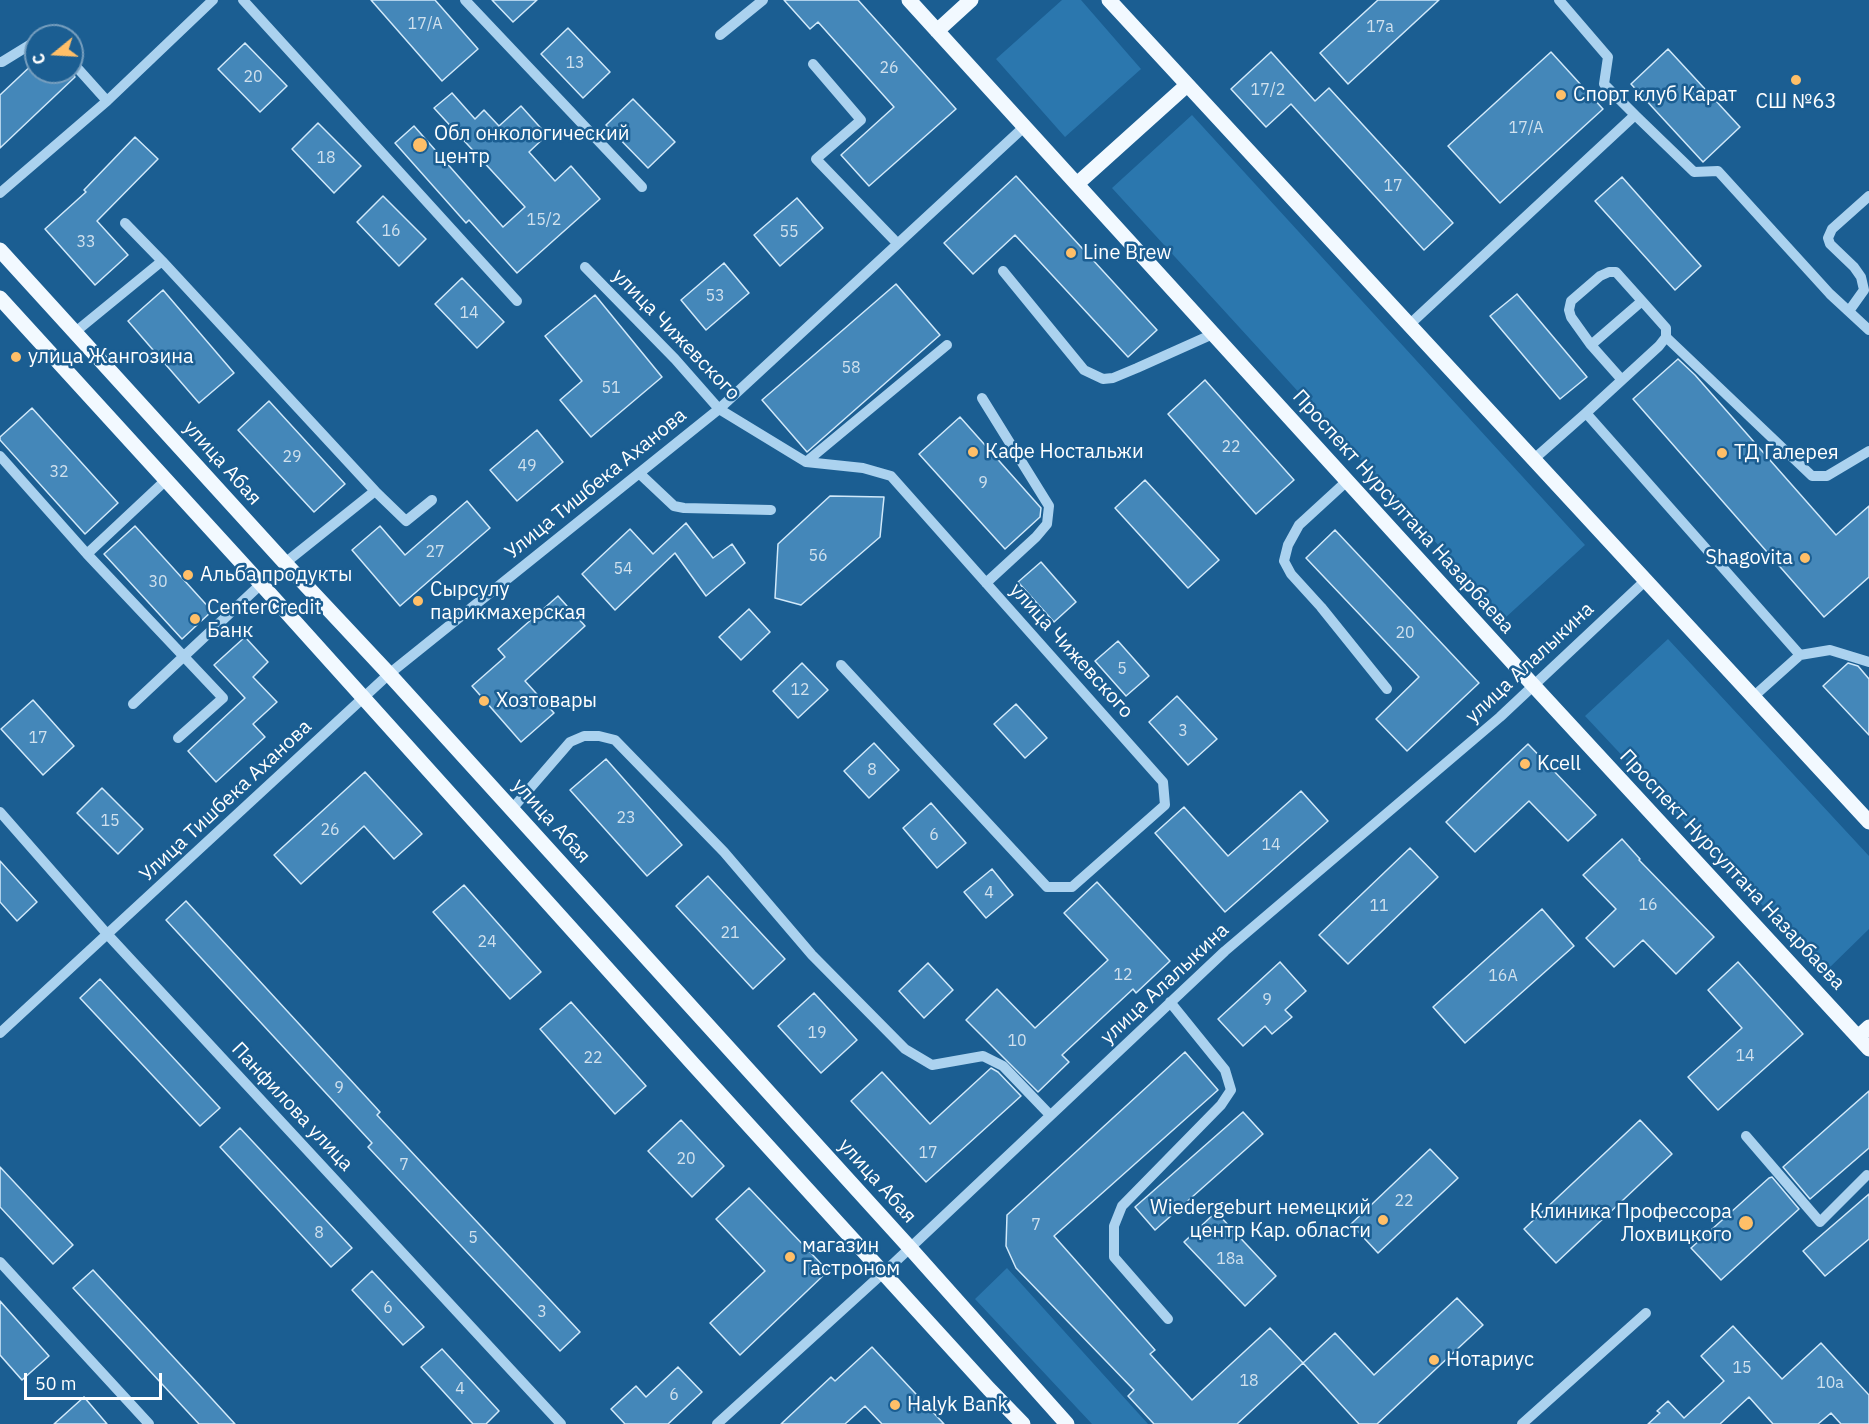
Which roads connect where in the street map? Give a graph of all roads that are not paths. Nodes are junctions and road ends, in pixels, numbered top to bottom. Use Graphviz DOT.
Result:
graph roads {
  1 [pos="213,0"];
  2 [pos="243,0"];
  3 [pos="465,0"];
  4 [pos="763,0"];
  5 [pos="909,0"];
  6 [pos="971,0"];
  7 [pos="1109,0"];
  8 [pos="1559,0"];
  9 [pos="937,31"];
  10 [pos="720,35"];
  11 [pos="24,48"];
  12 [pos="0,62"];
  13 [pos="813,64"];
  14 [pos="84,75"];
  15 [pos="1187,85"];
  16 [pos="107,101"];
  17 [pos="1635,115"];
  18 [pos="1024,127"];
  19 [pos="1077,184"];
  20 [pos="642,187"];
  21 [pos="0,193"];
  22 [pos="1869,196"];
  23 [pos="125,223"];
  24 [pos="897,243"];
  25 [pos="0,250"];
  26 [pos="162,261"];
  27 [pos="585,267"];
  28 [pos="1003,271"];
  29 [pos="0,298"];
  30 [pos="517,301"];
  31 [pos="1642,301"];
  32 [pos="1849,311"];
  33 [pos="1409,325"];
  34 [pos="1869,330"];
  35 [pos="74,333"];
  36 [pos="1213,334"];
  37 [pos="1666,337"];
  38 [pos="947,345"];
  39 [pos="1591,345"];
  40 [pos="1622,380"];
  41 [pos="982,398"];
  42 [pos="719,409"];
  43 [pos="1586,413"];
  44 [pos="1869,451"];
  45 [pos="0,456"];
  46 [pos="1534,459"];
  47 [pos="806,462"];
  48 [pos="639,473"];
  49 [pos="166,480"];
  50 [pos="1347,481"];
  51 [pos="375,491"];
  52 [pos="432,500"];
  53 [pos="771,510"];
  54 [pos="87,554"];
  55 [pos="285,563"];
  56 [pos="1646,580"];
  57 [pos="986,583"];
  58 [pos="261,584"];
  59 [pos="1800,655"];
  60 [pos="183,658"];
  61 [pos="1869,662"];
  62 [pos="841,665"];
  63 [pos="389,674"];
  64 [pos="1533,685"];
  65 [pos="1387,689"];
  66 [pos="1753,697"];
  67 [pos="363,698"];
  68 [pos="133,704"];
  69 [pos="178,738"];
  70 [pos="512,809"];
  71 [pos="0,812"];
  72 [pos="1869,822"];
  73 [pos="108,935"];
  74 [pos="1170,1002"];
  75 [pos="1863,1032"];
  76 [pos="0,1033"];
  77 [pos="1869,1049"];
  78 [pos="1050,1115"];
  79 [pos="1746,1136"];
  80 [pos="1867,1175"];
  81 [pos="910,1248"];
  82 [pos="0,1262"];
  83 [pos="883,1273"];
  84 [pos="1646,1314"];
  85 [pos="1168,1318"];
  86 [pos="149,1424"];
  87 [pos="561,1424"];
  88 [pos="717,1424"];
  89 [pos="1023,1424"];
  90 [pos="1067,1424"];
  91 [pos="1522,1424"];
  1 -- 16 [label="street"];
  2 -- 30 [label="street"];
  3 -- 20 [label="street"];
  4 -- 10 [label="street"];
  5 -- 9 [label="main road, Проспект Нурсултана Назарбаева"];
  6 -- 9 [label="main road"];
  7 -- 15 [label="main road"];
  8 -- 17 [label="street"];
  9 -- 18 [label="main road, Проспект Нурсултана Назарбаева"];
  11 -- 12 [label="street"];
  13 -- 24 [label="street"];
  14 -- 16 [label="street"];
  15 -- 19 [label="main road"];
  15 -- 33 [label="main road"];
  16 -- 21 [label="street"];
  17 -- 32 [label="street"];
  17 -- 33 [label="street"];
  18 -- 19 [label="main road, Проспект Нурсултана Назарбаева"];
  18 -- 24 [label="street, Улица Тишбека Аханова"];
  19 -- 36 [label="main road, Проспект Нурсултана Назарбаева"];
  22 -- 32 [label="street"];
  23 -- 26 [label="street"];
  24 -- 42 [label="street, Улица Тишбека Аханова"];
  25 -- 35 [label="main road, улица Абая"];
  26 -- 35 [label="street"];
  26 -- 51 [label="street"];
  27 -- 42 [label="street, улица Чижевского"];
  28 -- 36 [label="street"];
  29 -- 49 [label="main road"];
  31 -- 37 [label="street"];
  31 -- 39 [label="street"];
  31 -- 39 [label="street"];
  32 -- 34 [label="street"];
  33 -- 46 [label="main road"];
  35 -- 55 [label="main road, улица Абая"];
  36 -- 50 [label="main road, Проспект Нурсултана Назарбаева"];
  37 -- 40 [label="street"];
  37 -- 44 [label="street"];
  38 -- 47 [label="street"];
  39 -- 40 [label="street"];
  40 -- 43 [label="street"];
  41 -- 57 [label="street"];
  42 -- 47 [label="street, улица Чижевского"];
  42 -- 48 [label="street, Улица Тишбека Аханова"];
  43 -- 46 [label="street"];
  43 -- 59 [label="street"];
  45 -- 54 [label="street"];
  46 -- 56 [label="main road"];
  47 -- 57 [label="street, улица Чижевского"];
  48 -- 53 [label="street"];
  48 -- 63 [label="street, Улица Тишбека Аханова"];
  49 -- 54 [label="street"];
  49 -- 58 [label="main road"];
  50 -- 64 [label="main road, Проспект Нурсултана Назарбаева"];
  50 -- 65 [label="street"];
  51 -- 52 [label="street"];
  51 -- 55 [label="street"];
  54 -- 60 [label="street"];
  55 -- 63 [label="main road, улица Абая"];
  56 -- 64 [label="street, улица Алалыкина"];
  56 -- 66 [label="main road"];
  57 -- 62 [label="street, улица Чижевского"];
  58 -- 60 [label="street"];
  58 -- 67 [label="main road"];
  59 -- 61 [label="street"];
  59 -- 66 [label="street"];
  60 -- 68 [label="street"];
  60 -- 69 [label="street"];
  63 -- 67 [label="street, Улица Тишбека Аханова"];
  63 -- 70 [label="main road, улица Абая"];
  64 -- 74 [label="street, улица Алалыкина"];
  64 -- 75 [label="main road, Проспект Нурсултана Назарбаева"];
  66 -- 72 [label="main road"];
  67 -- 73 [label="street, Улица Тишбека Аханова"];
  67 -- 83 [label="main road"];
  70 -- 78 [label="street"];
  70 -- 81 [label="main road, улица Абая"];
  71 -- 73 [label="street, Панфилова улица"];
  73 -- 76 [label="street, Улица Тишбека Аханова"];
  73 -- 87 [label="street, Панфилова улица"];
  74 -- 78 [label="street, улица Алалыкина"];
  74 -- 85 [label="street"];
  75 -- 77 [label="main road, Проспект Нурсултана Назарбаева"];
  78 -- 81 [label="street, улица Алалыкина"];
  79 -- 80 [label="street"];
  81 -- 83 [label="street, улица Алалыкина"];
  81 -- 90 [label="main road, улица Абая"];
  82 -- 86 [label="street"];
  83 -- 88 [label="street, улица Алалыкина"];
  83 -- 89 [label="main road"];
  84 -- 91 [label="street"];
}
